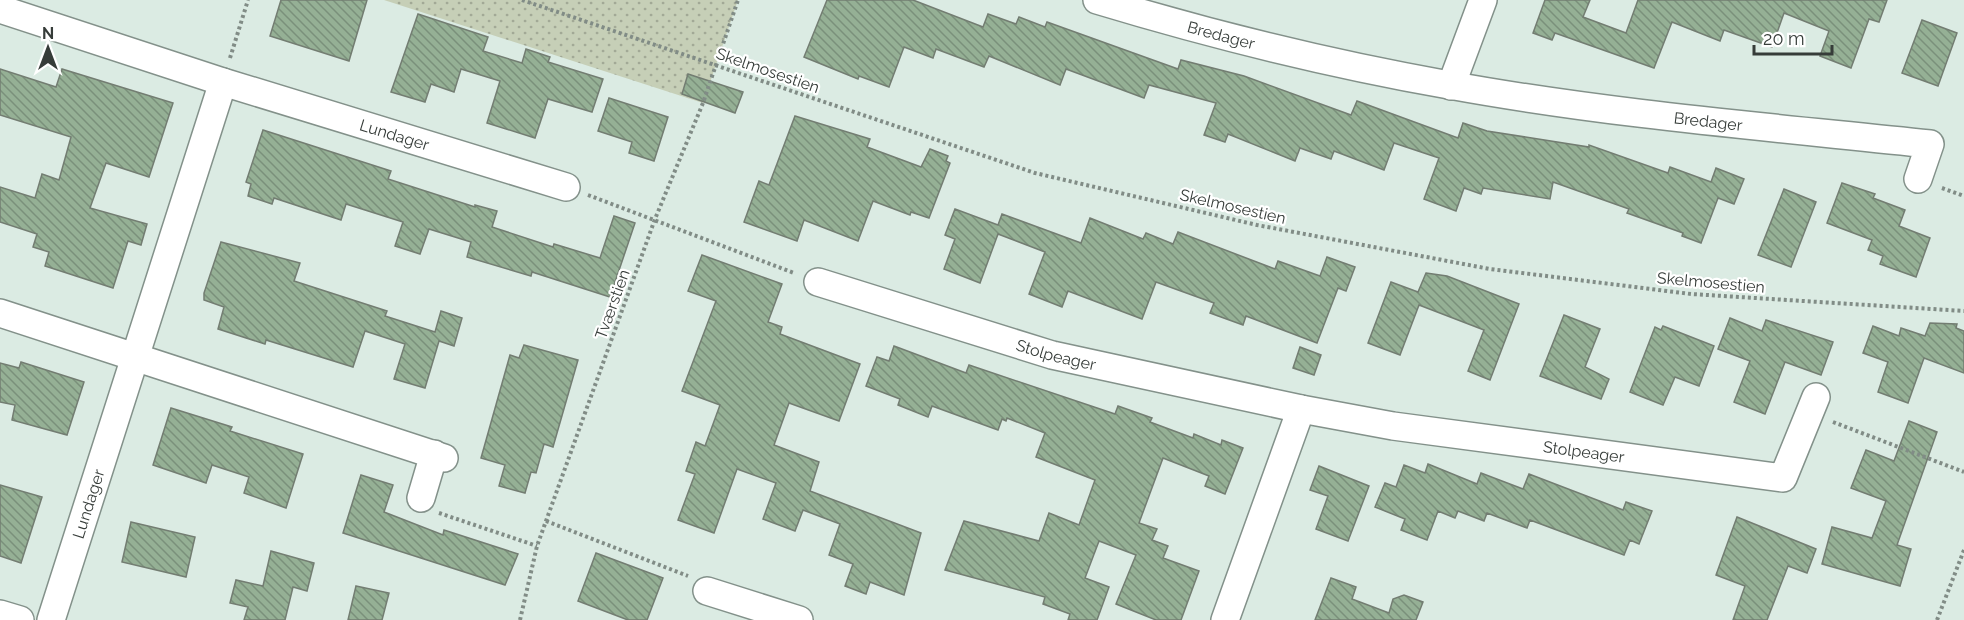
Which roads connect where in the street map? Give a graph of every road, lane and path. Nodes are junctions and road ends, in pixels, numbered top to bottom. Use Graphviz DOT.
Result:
graph roads {
  1 [pos="248,0"];
  2 [pos="522,0"];
  3 [pos="738,0"];
  4 [pos="1097,0"];
  5 [pos="1483,0"];
  6 [pos="0,9"];
  7 [pos="715,64"];
  8 [pos="223,82"];
  9 [pos="1451,86"];
  10 [pos="1918,179"];
  11 [pos="566,187"];
  12 [pos="655,219"];
  13 [pos="818,282"];
  14 [pos="1964,311"];
  15 [pos="0,313"];
  16 [pos="135,355"];
  17 [pos="1813,405"];
  18 [pos="1301,409"];
  19 [pos="1964,472"];
  20 [pos="421,498"];
  21 [pos="546,521"];
  22 [pos="537,546"];
  23 [pos="1964,550"];
  24 [pos="707,591"];
  25 [pos="0,614"];
  26 [pos="20,620"];
  27 [pos="51,620"];
  28 [pos="520,620"];
  29 [pos="799,620"];
  30 [pos="1225,620"];
  31 [pos="1937,620"];
  1 -- 8 [label="path"];
  2 -- 7 [label="path, Skelmosestien"];
  3 -- 7 [label="path, Tværstien"];
  4 -- 9 [label="street, Bredager"];
  5 -- 9 [label="street"];
  6 -- 8 [label="street, Lundager"];
  7 -- 12 [label="path, Tværstien"];
  7 -- 14 [label="path, Skelmosestien"];
  8 -- 11 [label="street, Lundager"];
  8 -- 16 [label="street, Lundager"];
  9 -- 10 [label="street, Bredager"];
  11 -- 12 [label="path"];
  12 -- 13 [label="path"];
  12 -- 21 [label="path, Tværstien"];
  13 -- 18 [label="street, Stolpeager"];
  15 -- 16 [label="street"];
  16 -- 20 [label="street"];
  16 -- 27 [label="street, Lundager"];
  17 -- 18 [label="street, Stolpeager"];
  17 -- 19 [label="path"];
  18 -- 30 [label="street"];
  20 -- 22 [label="path"];
  21 -- 22 [label="path, Tværstien"];
  21 -- 24 [label="path"];
  22 -- 28 [label="path, Tværstien"];
  23 -- 31 [label="path"];
  24 -- 29 [label="street"];
  25 -- 26 [label="street"];
}
